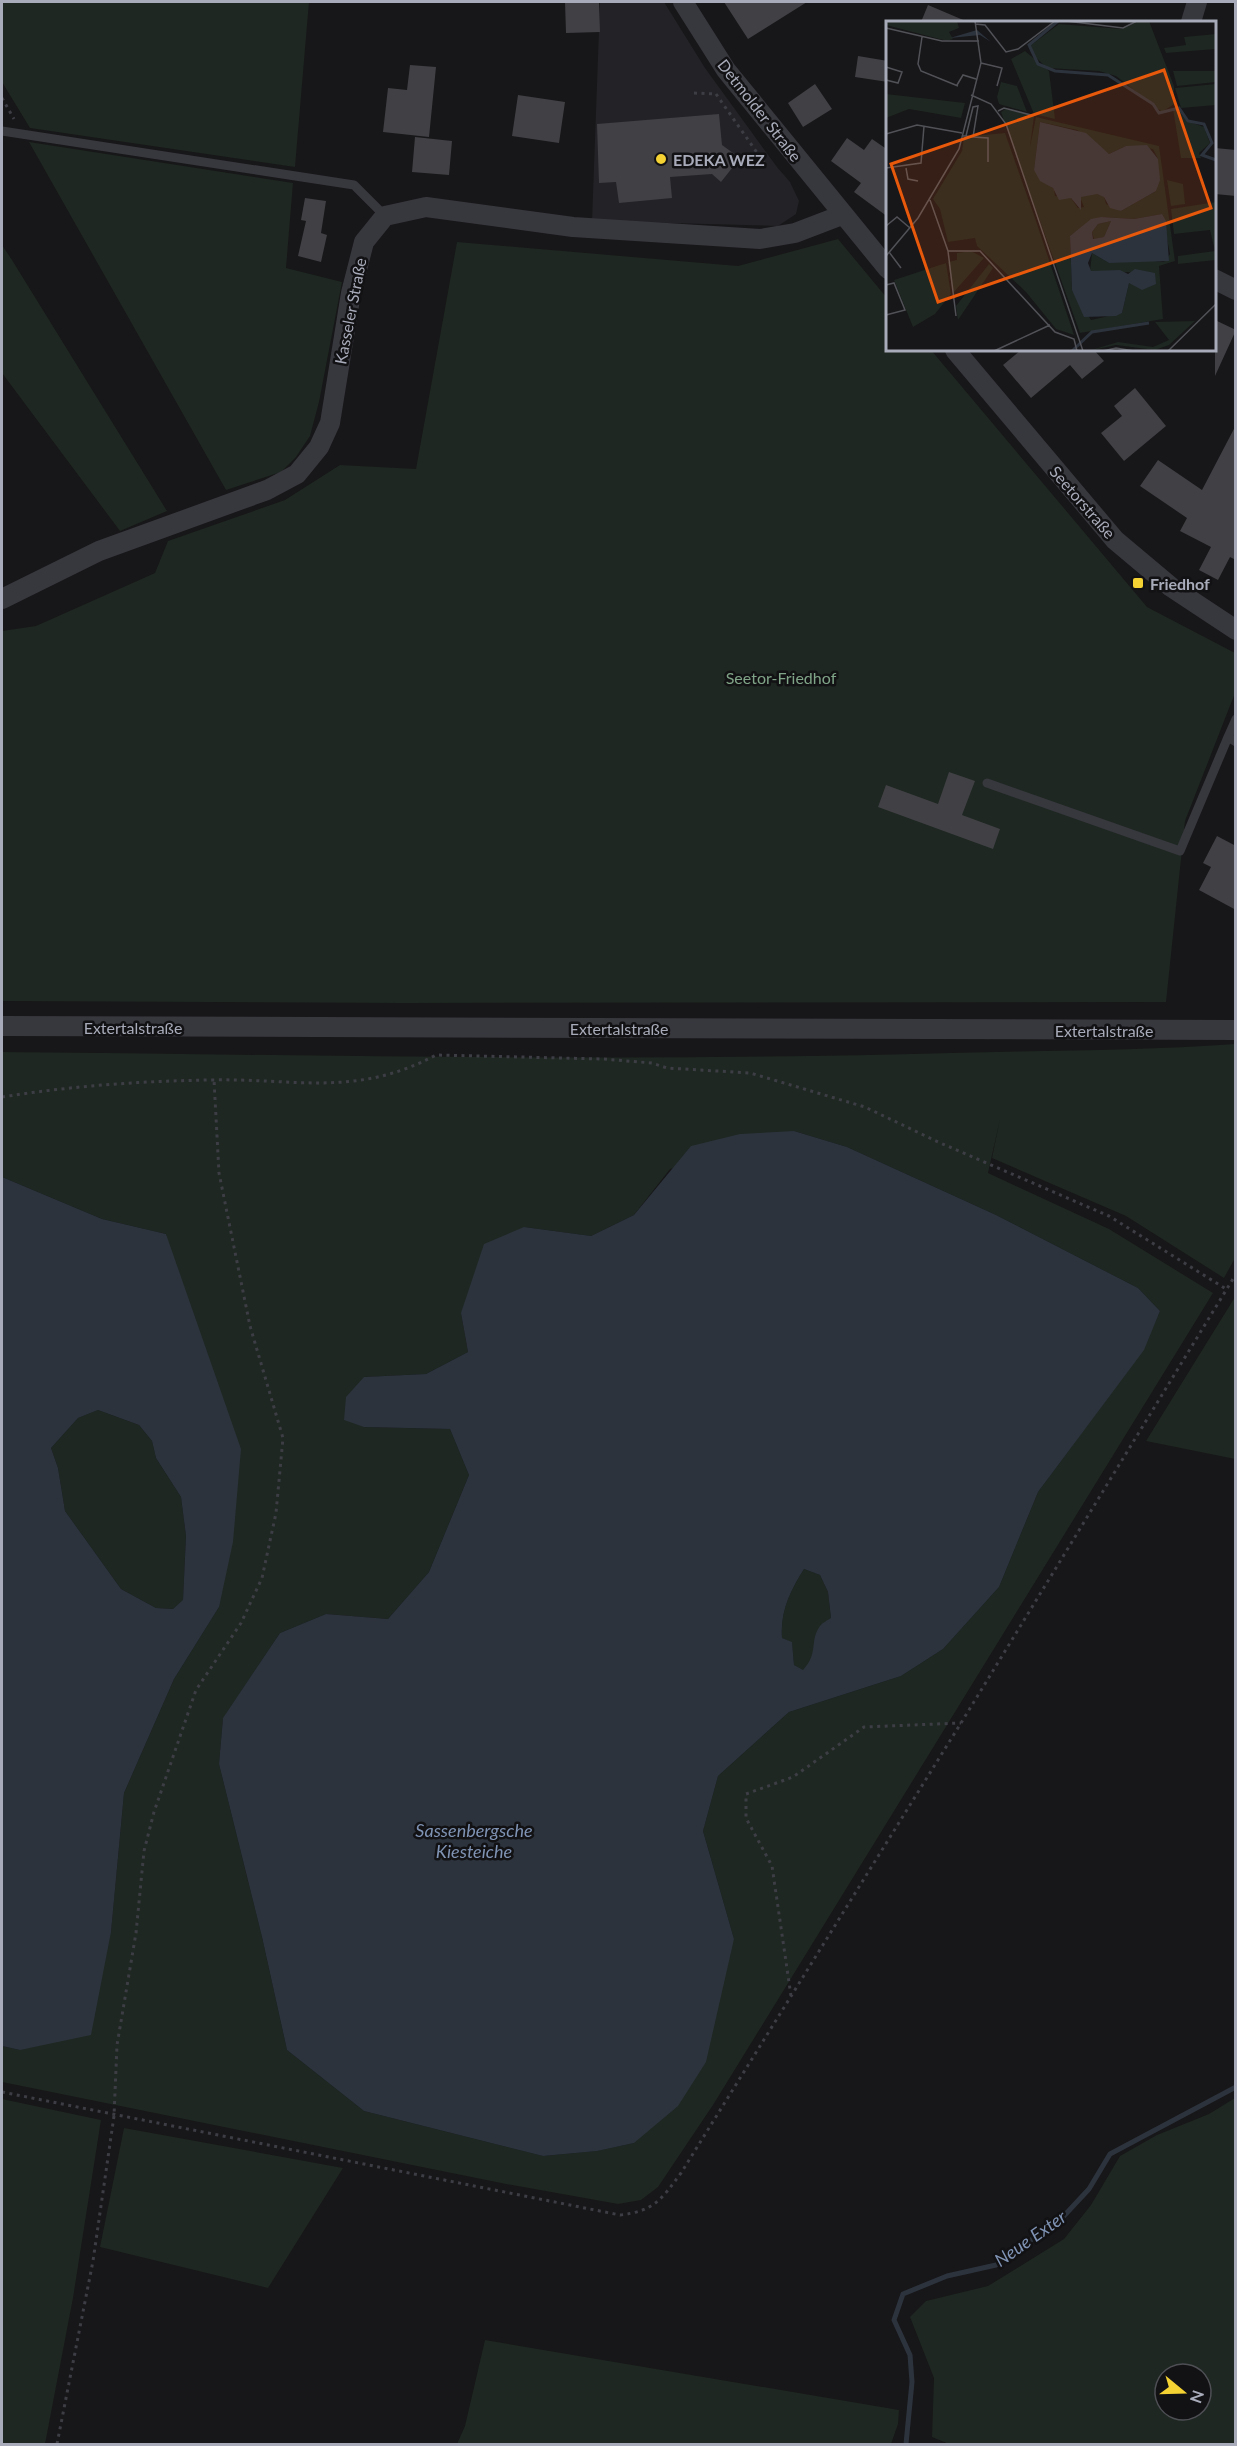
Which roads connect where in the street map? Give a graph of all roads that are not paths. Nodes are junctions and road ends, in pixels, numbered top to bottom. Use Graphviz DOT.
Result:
graph roads {
  1 [pos="683,2"];
  2 [pos="1197,2"];
  3 [pos="1191,21"];
  4 [pos="2,130"];
  5 [pos="842,215"];
  6 [pos="385,216"];
  7 [pos="886,266"];
  8 [pos="1216,280"];
  9 [pos="1236,290"];
  10 [pos="956,351"];
  11 [pos="2,599"];
  12 [pos="1236,630"];
  13 [pos="1236,719"];
  14 [pos="1232,740"];
  15 [pos="987,783"];
  16 [pos="2,1026"];
  17 [pos="1236,1030"];
  1 -- 5 [label="street, Detmolder Straße"];
  2 -- 3 [label="street"];
  4 -- 6 [label="lane"];
  5 -- 6 [label="street"];
  5 -- 7 [label="street"];
  6 -- 11 [label="street, Kasseler Straße"];
  8 -- 9 [label="street"];
  10 -- 12 [label="street, Seetorstraße"];
  13 -- 14 [label="lane"];
  14 -- 15 [label="lane"];
  16 -- 17 [label="street, Extertalstraße"];
}
